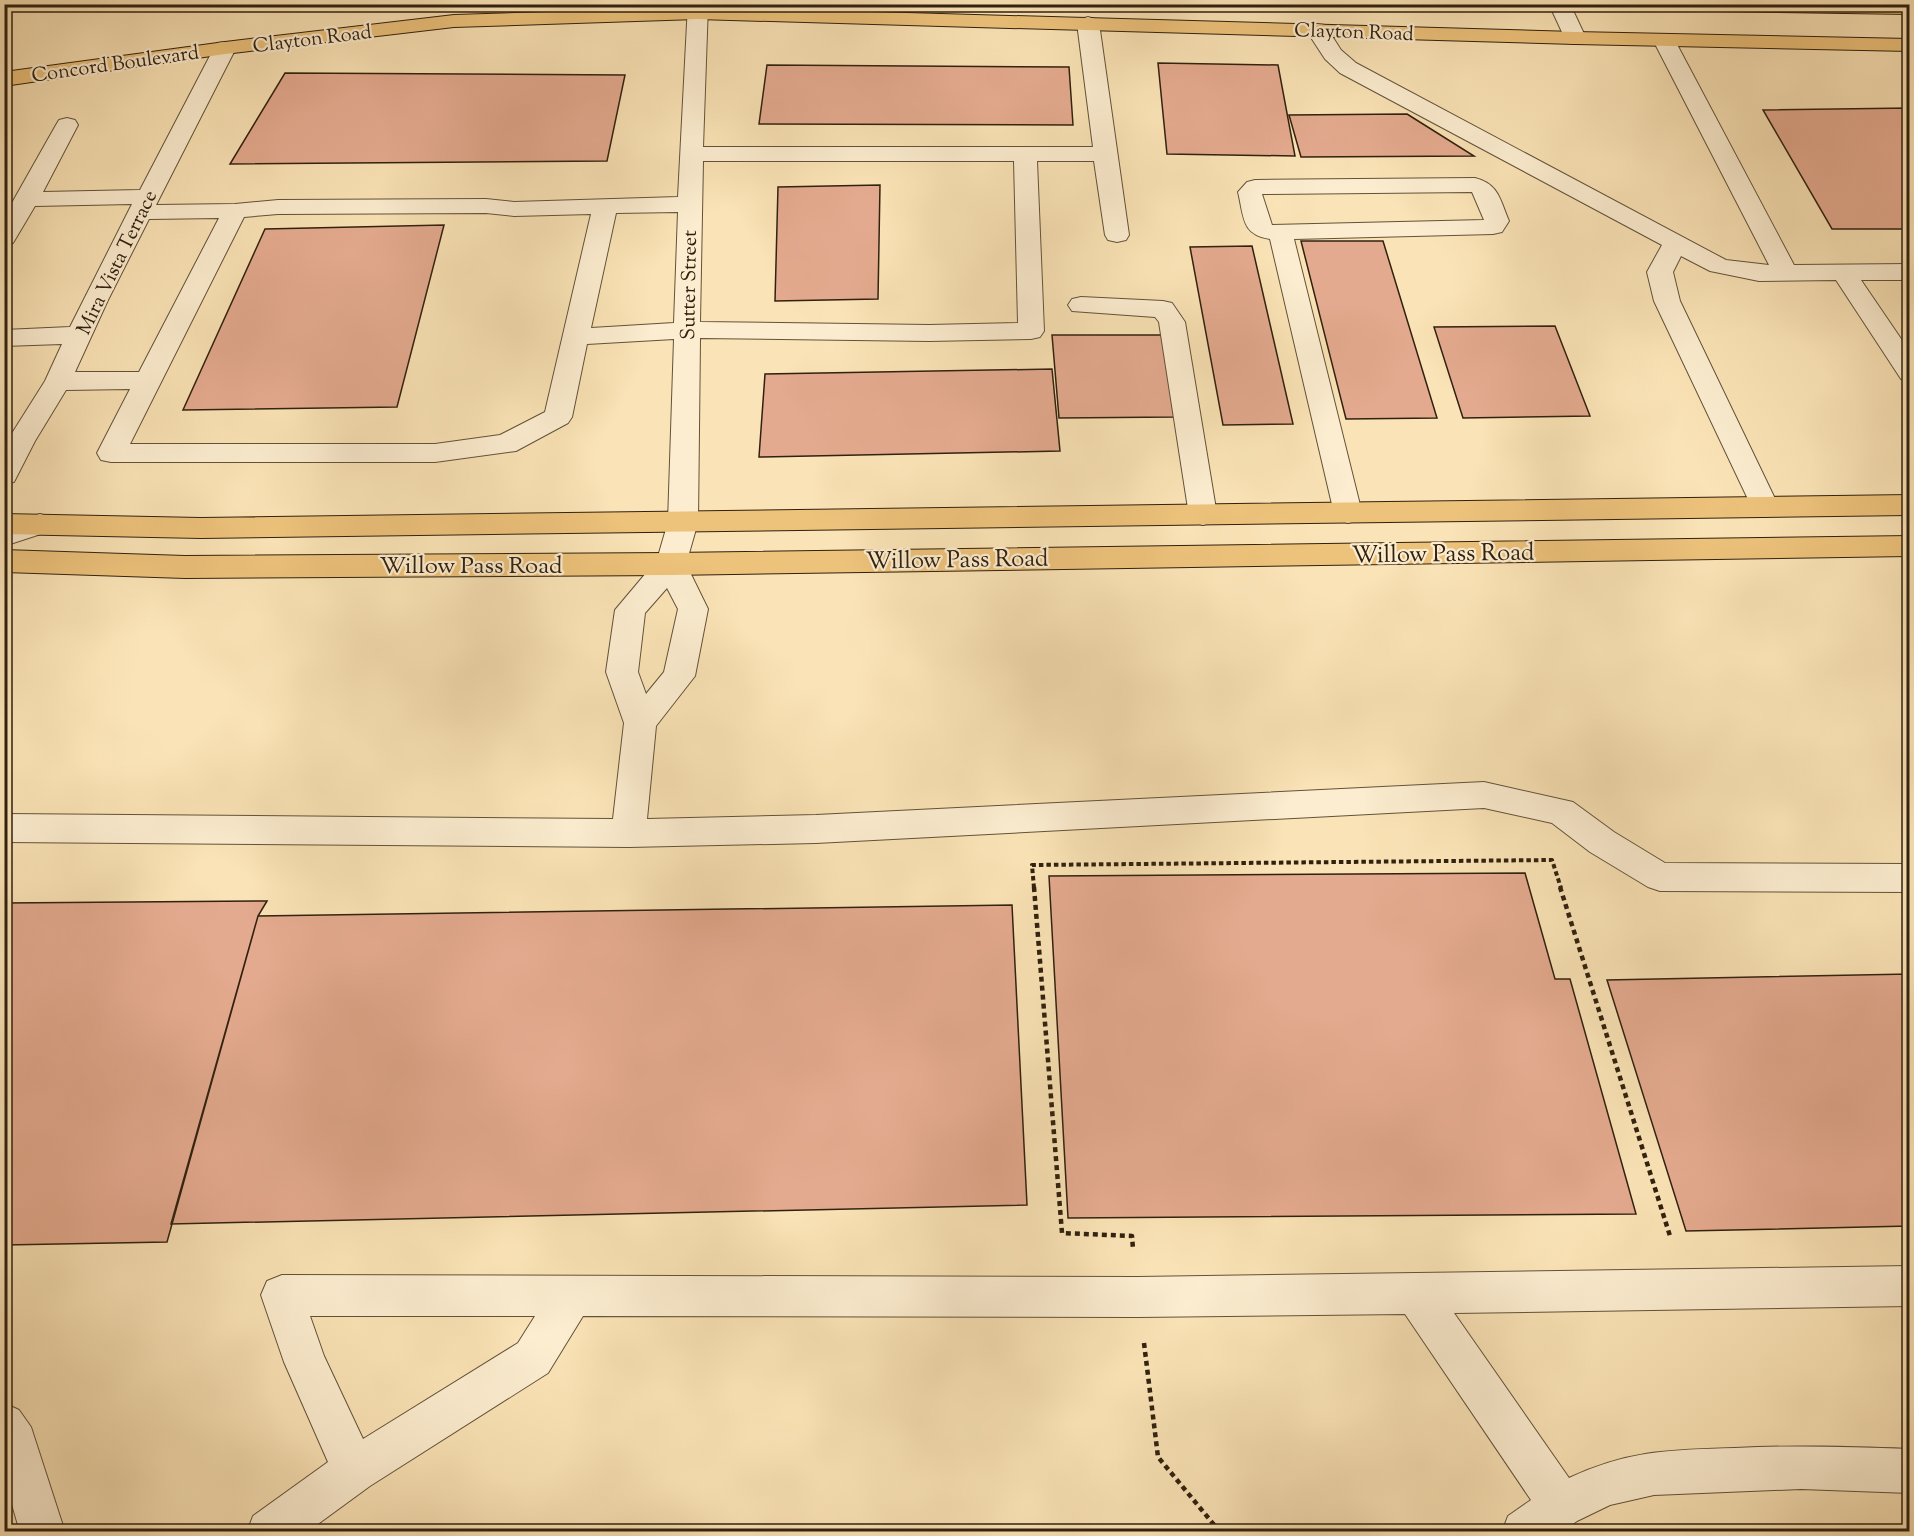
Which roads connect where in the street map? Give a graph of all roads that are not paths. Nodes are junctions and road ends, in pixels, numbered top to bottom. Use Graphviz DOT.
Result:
graph roads {
  1 [pos="1559,4"];
  2 [pos="1654,4"];
  3 [pos="1910,8"];
  4 [pos="698,9"];
  5 [pos="1088,23"];
  6 [pos="1317,30"];
  7 [pos="1575,38"];
  8 [pos="1664,40"];
  9 [pos="1910,45"];
  10 [pos="225,48"];
  11 [pos="4,79"];
  12 [pos="67,124"];
  13 [pos="1025,153"];
  14 [pos="691,154"];
  15 [pos="1105,154"];
  16 [pos="27,199"];
  17 [pos="144,204"];
  18 [pos="690,204"];
  19 [pos="605,207"];
  20 [pos="235,211"];
  21 [pos="1280,231"];
  22 [pos="1117,235"];
  23 [pos="4,238"];
  24 [pos="1675,244"];
  25 [pos="1785,272"];
  26 [pos="1843,272"];
  27 [pos="1910,272"];
  28 [pos="1081,306"];
  29 [pos="687,330"];
  30 [pos="80,335"];
  31 [pos="576,337"];
  32 [pos="4,338"];
  33 [pos="1910,373"];
  34 [pos="148,380"];
  35 [pos="58,381"];
  36 [pos="13,441"];
  37 [pos="4,475"];
  38 [pos="1910,506"];
  39 [pos="1765,507"];
  40 [pos="1348,513"];
  41 [pos="1203,515"];
  42 [pos="683,522"];
  43 [pos="4,524"];
  44 [pos="40,524"];
  45 [pos="4,536"];
  46 [pos="1910,546"];
  47 [pos="4,561"];
  48 [pos="671,564"];
  49 [pos="640,723"];
  50 [pos="4,828"];
  51 [pos="629,833"];
  52 [pos="1910,879"];
  53 [pos="1910,1286"];
  54 [pos="1415,1293"];
  55 [pos="571,1297"];
  56 [pos="4,1425"];
  57 [pos="354,1470"];
  58 [pos="1910,1471"];
  59 [pos="1561,1505"];
  60 [pos="43,1532"];
  61 [pos="269,1532"];
  62 [pos="1524,1532"];
  1 -- 7 [label="street"];
  2 -- 3 [label="main road"];
  4 -- 5 [label="main road, Clayton Road"];
  4 -- 10 [label="main road, Clayton Road"];
  4 -- 14 [label="street, Sutter Street"];
  5 -- 6 [label="main road, Clayton Road"];
  5 -- 15 [label="street"];
  6 -- 7 [label="main road, Clayton Road"];
  6 -- 24 [label="street"];
  7 -- 8 [label="main road, Clayton Road"];
  8 -- 9 [label="main road, Clayton Road"];
  8 -- 25 [label="street"];
  10 -- 11 [label="main road, Concord Boulevard"];
  10 -- 17 [label="street, Mira Vista Terrace"];
  12 -- 16 [label="street"];
  13 -- 14 [label="street"];
  13 -- 15 [label="street"];
  13 -- 29 [label="street"];
  14 -- 18 [label="street, Sutter Street"];
  15 -- 22 [label="street"];
  16 -- 17 [label="street"];
  16 -- 23 [label="street"];
  17 -- 20 [label="street"];
  17 -- 30 [label="street, Mira Vista Terrace"];
  18 -- 19 [label="street"];
  18 -- 29 [label="street, Sutter Street"];
  19 -- 20 [label="street"];
  19 -- 31 [label="street"];
  20 -- 34 [label="street"];
  21 -- 21 [label="street"];
  21 -- 40 [label="street"];
  24 -- 25 [label="street"];
  24 -- 39 [label="street"];
  25 -- 26 [label="street"];
  26 -- 27 [label="street"];
  26 -- 33 [label="street"];
  28 -- 41 [label="street"];
  29 -- 31 [label="street"];
  29 -- 42 [label="street, Sutter Street"];
  30 -- 32 [label="street"];
  30 -- 35 [label="street, Mira Vista Terrace"];
  31 -- 34 [label="street"];
  34 -- 35 [label="street"];
  35 -- 36 [label="street, Mira Vista Terrace"];
  36 -- 37 [label="street, Mira Vista Terrace"];
  38 -- 39 [label="main road, Willow Pass Road"];
  39 -- 40 [label="main road, Willow Pass Road"];
  40 -- 41 [label="main road, Willow Pass Road"];
  41 -- 42 [label="main road, Willow Pass Road"];
  42 -- 44 [label="main road, Willow Pass Road"];
  42 -- 48 [label="street, Sutter Street"];
  43 -- 44 [label="main road, Willow Pass Road"];
  44 -- 45 [label="street"];
  46 -- 48 [label="main road, Willow Pass Road"];
  47 -- 48 [label="main road, Willow Pass Road"];
  48 -- 49 [label="street"];
  48 -- 49 [label="street"];
  49 -- 51 [label="street"];
  50 -- 51 [label="street"];
  51 -- 52 [label="street"];
  53 -- 54 [label="street"];
  54 -- 55 [label="street"];
  54 -- 59 [label="street"];
  55 -- 57 [label="street"];
  55 -- 57 [label="street"];
  56 -- 60 [label="street"];
  57 -- 61 [label="street"];
  58 -- 59 [label="street"];
  59 -- 62 [label="street"];
}
